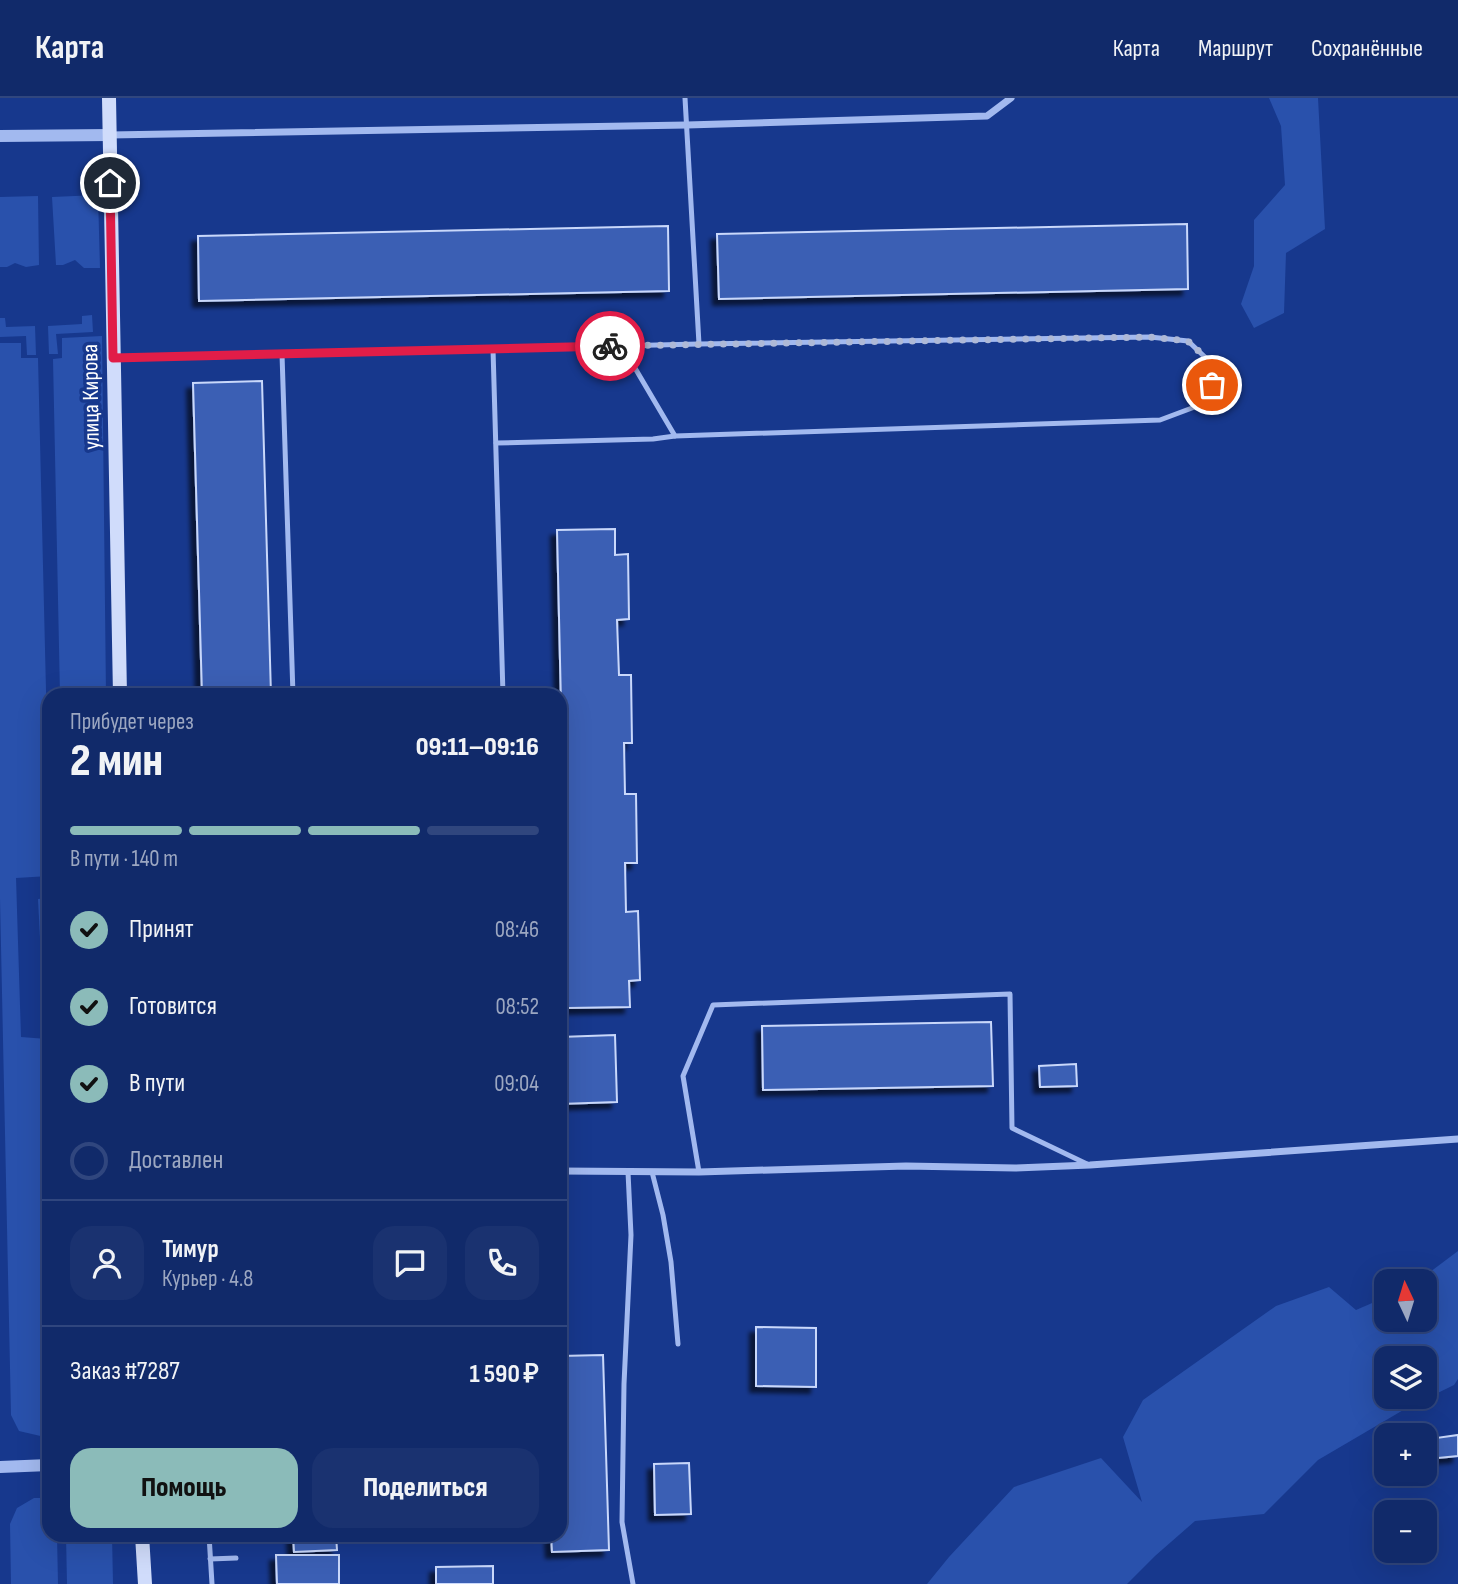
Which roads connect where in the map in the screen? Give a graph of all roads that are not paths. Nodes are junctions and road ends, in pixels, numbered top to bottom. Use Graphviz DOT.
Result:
graph roads {
  1 [pos="109,98"];
  2 [pos="685,98"];
  3 [pos="1012,98"];
  4 [pos="687,125"];
  5 [pos="110,135"];
  6 [pos="0,136"];
  7 [pos="699,344"];
  8 [pos="622,346"];
  9 [pos="493,349"];
  10 [pos="282,354"];
  11 [pos="113,358"];
  12 [pos="676,436"];
  13 [pos="496,443"];
  14 [pos="120,688"];
  15 [pos="293,688"];
  16 [pos="503,688"];
  17 [pos="1458,1139"];
  18 [pos="1090,1166"];
  19 [pos="567,1171"];
  20 [pos="628,1172"];
  21 [pos="652,1172"];
  22 [pos="699,1172"];
  23 [pos="678,1344"];
  24 [pos="42,1465"];
  25 [pos="0,1467"];
  26 [pos="142,1542"];
  27 [pos="209,1542"];
  28 [pos="236,1558"];
  29 [pos="210,1559"];
  30 [pos="145,1584"];
  31 [pos="212,1584"];
  32 [pos="633,1584"];
  1 -- 5 [label="main road, улица Кирова"];
  2 -- 4 [label="lane"];
  3 -- 4 [label="street"];
  4 -- 5 [label="street"];
  4 -- 7 [label="lane"];
  5 -- 6 [label="street"];
  5 -- 11 [label="main road, улица Кирова"];
  7 -- 8 [label="lane"];
  7 -- 12 [label="lane"];
  8 -- 9 [label="lane"];
  8 -- 12 [label="lane"];
  9 -- 10 [label="lane"];
  9 -- 13 [label="lane"];
  10 -- 11 [label="lane"];
  10 -- 15 [label="lane"];
  11 -- 14 [label="main road, улица Кирова"];
  12 -- 13 [label="lane"];
  13 -- 16 [label="lane"];
  17 -- 18 [label="street"];
  18 -- 22 [label="street"];
  18 -- 22 [label="lane"];
  19 -- 20 [label="street"];
  20 -- 21 [label="street"];
  20 -- 32 [label="lane"];
  21 -- 22 [label="street"];
  21 -- 23 [label="lane"];
  24 -- 25 [label="street"];
  26 -- 30 [label="main road"];
  27 -- 29 [label="lane"];
  28 -- 29 [label="lane"];
  29 -- 31 [label="lane"];
}
